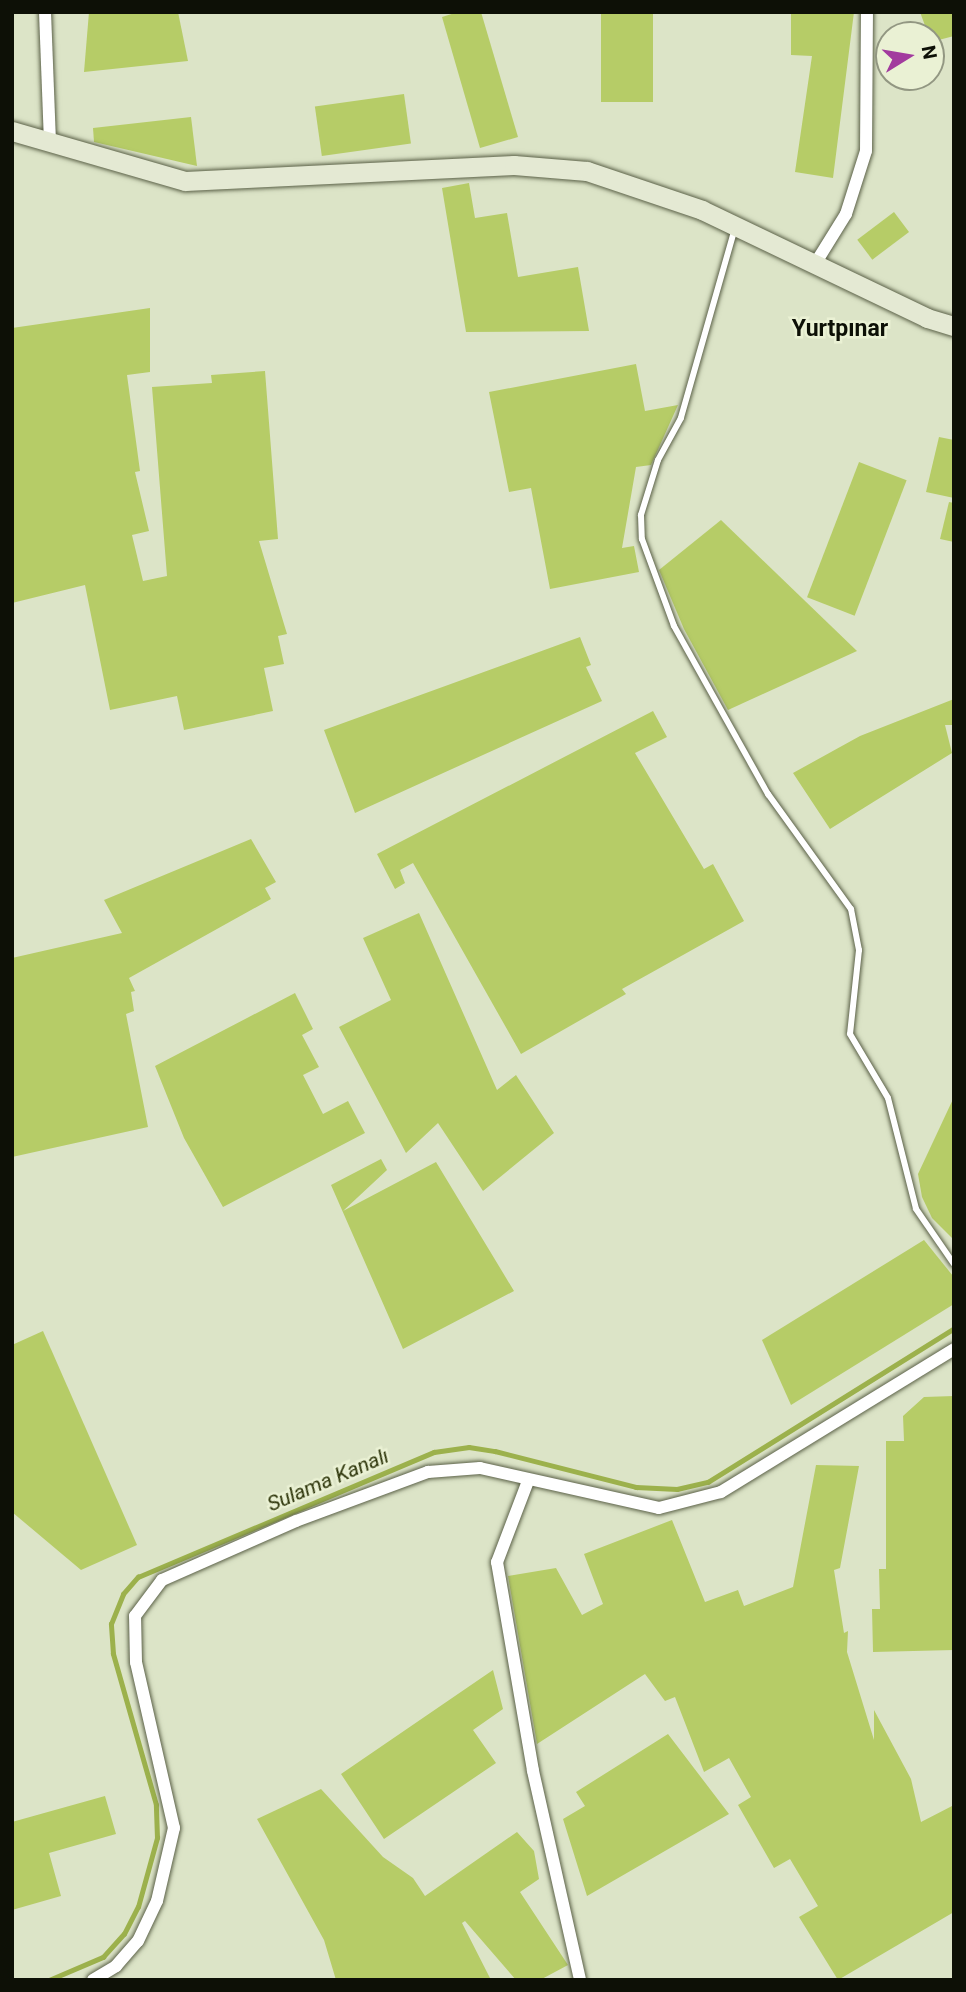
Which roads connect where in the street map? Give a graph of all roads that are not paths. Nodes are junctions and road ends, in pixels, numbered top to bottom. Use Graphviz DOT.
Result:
graph roads {
  1 [pos="46,12"];
  2 [pos="867,12"];
  3 [pos="12,131"];
  4 [pos="50,142"];
  5 [pos="736,227"];
  6 [pos="815,264"];
  7 [pos="954,326"];
  8 [pos="954,1264"];
  9 [pos="954,1349"];
  10 [pos="527,1481"];
  11 [pos="93,1980"];
  12 [pos="580,1980"];
  1 -- 4 [label="street"];
  2 -- 6 [label="street"];
  3 -- 4 [label="street"];
  4 -- 5 [label="street"];
  5 -- 6 [label="street"];
  5 -- 8 [label="lane"];
  6 -- 7 [label="street"];
  9 -- 10 [label="street"];
  10 -- 11 [label="street"];
  10 -- 12 [label="street"];
}
